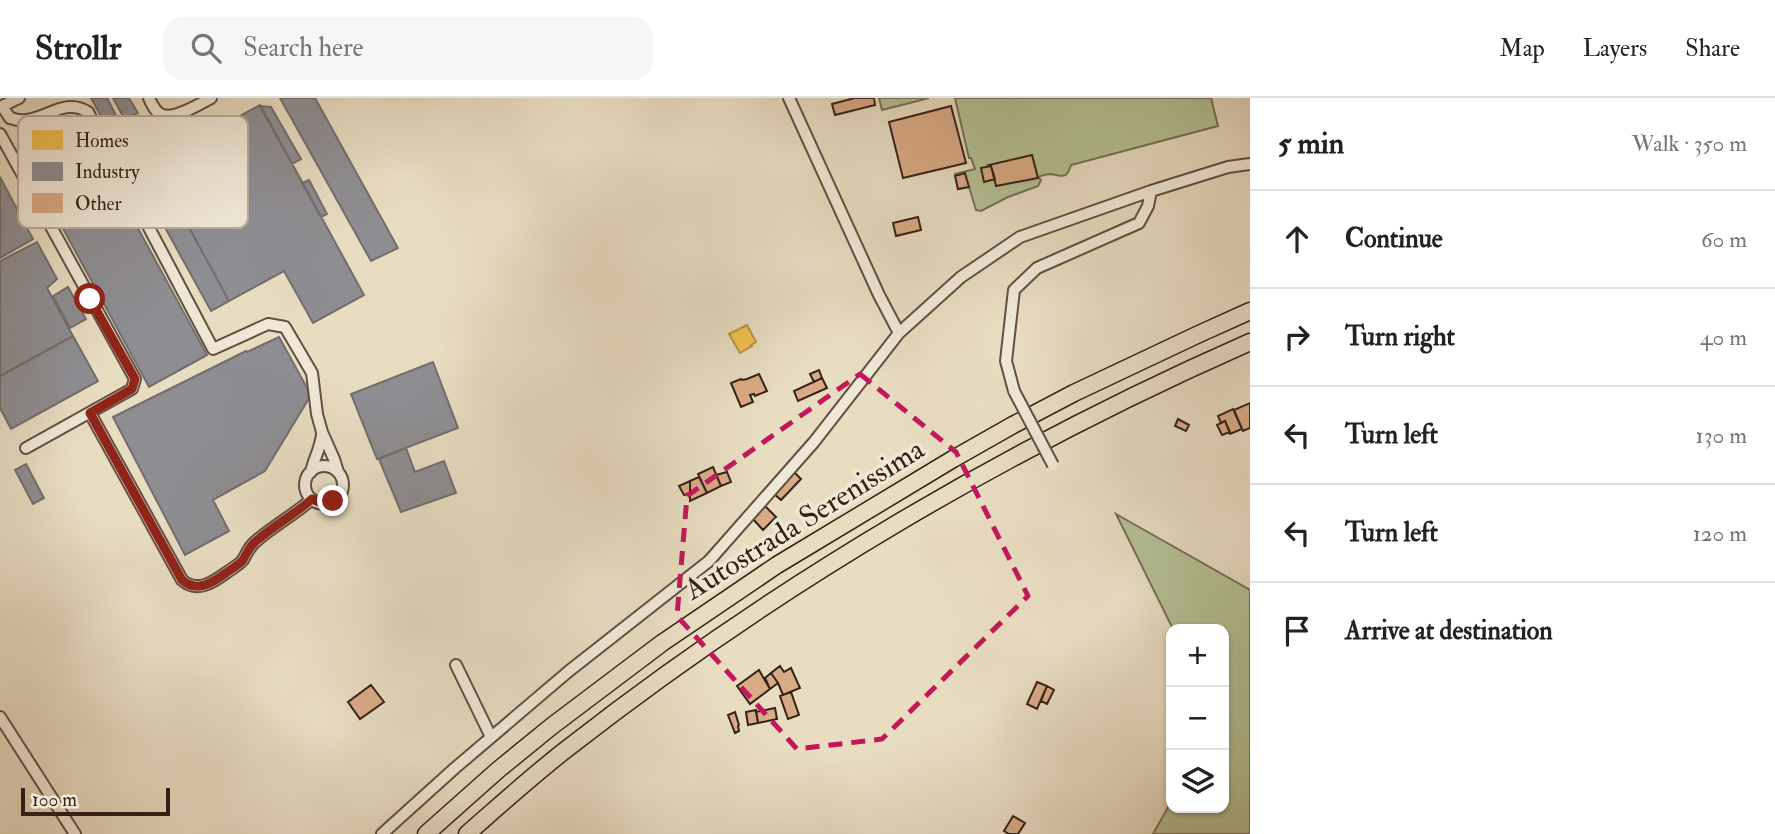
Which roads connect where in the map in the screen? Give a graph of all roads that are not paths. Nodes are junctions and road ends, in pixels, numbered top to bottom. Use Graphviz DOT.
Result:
graph roads {
  1 [pos="19,98"];
  2 [pos="149,98"];
  3 [pos="211,98"];
  4 [pos="803,98"];
  5 [pos="789,100"];
  6 [pos="1,107"];
  7 [pos="39,116"];
  8 [pos="90,116"];
  9 [pos="18,120"];
  10 [pos="0,134"];
  11 [pos="1250,164"];
  12 [pos="18,167"];
  13 [pos="1152,191"];
  14 [pos="51,228"];
  15 [pos="149,228"];
  16 [pos="1250,312"];
  17 [pos="899,333"];
  18 [pos="1250,342"];
  19 [pos="90,413"];
  20 [pos="322,432"];
  21 [pos="26,448"];
  22 [pos="1053,465"];
  23 [pos="311,472"];
  24 [pos="338,472"];
  25 [pos="312,499"];
  26 [pos="456,665"];
  27 [pos="0,717"];
  28 [pos="491,737"];
  29 [pos="75,834"];
  30 [pos="382,834"];
  31 [pos="426,834"];
  32 [pos="467,834"];
  1 -- 6 [label="street"];
  2 -- 3 [label="street"];
  4 -- 5 [label="street"];
  5 -- 17 [label="street"];
  6 -- 9 [label="street"];
  7 -- 8 [label="street"];
  10 -- 12 [label="street"];
  11 -- 13 [label="street"];
  13 -- 17 [label="street"];
  13 -- 22 [label="street, bridge"];
  14 -- 19 [label="street"];
  15 -- 20 [label="street"];
  16 -- 31 [label="highway, Autostrada Serenissima"];
  17 -- 28 [label="street"];
  18 -- 32 [label="highway, Autostrada Serenissima"];
  19 -- 21 [label="street"];
  19 -- 25 [label="street"];
  20 -- 23 [label="street"];
  20 -- 24 [label="street"];
  23 -- 24 [label="street"];
  23 -- 25 [label="street"];
  24 -- 25 [label="street"];
  26 -- 28 [label="street"];
  27 -- 29 [label="street"];
  28 -- 30 [label="street"];
}
